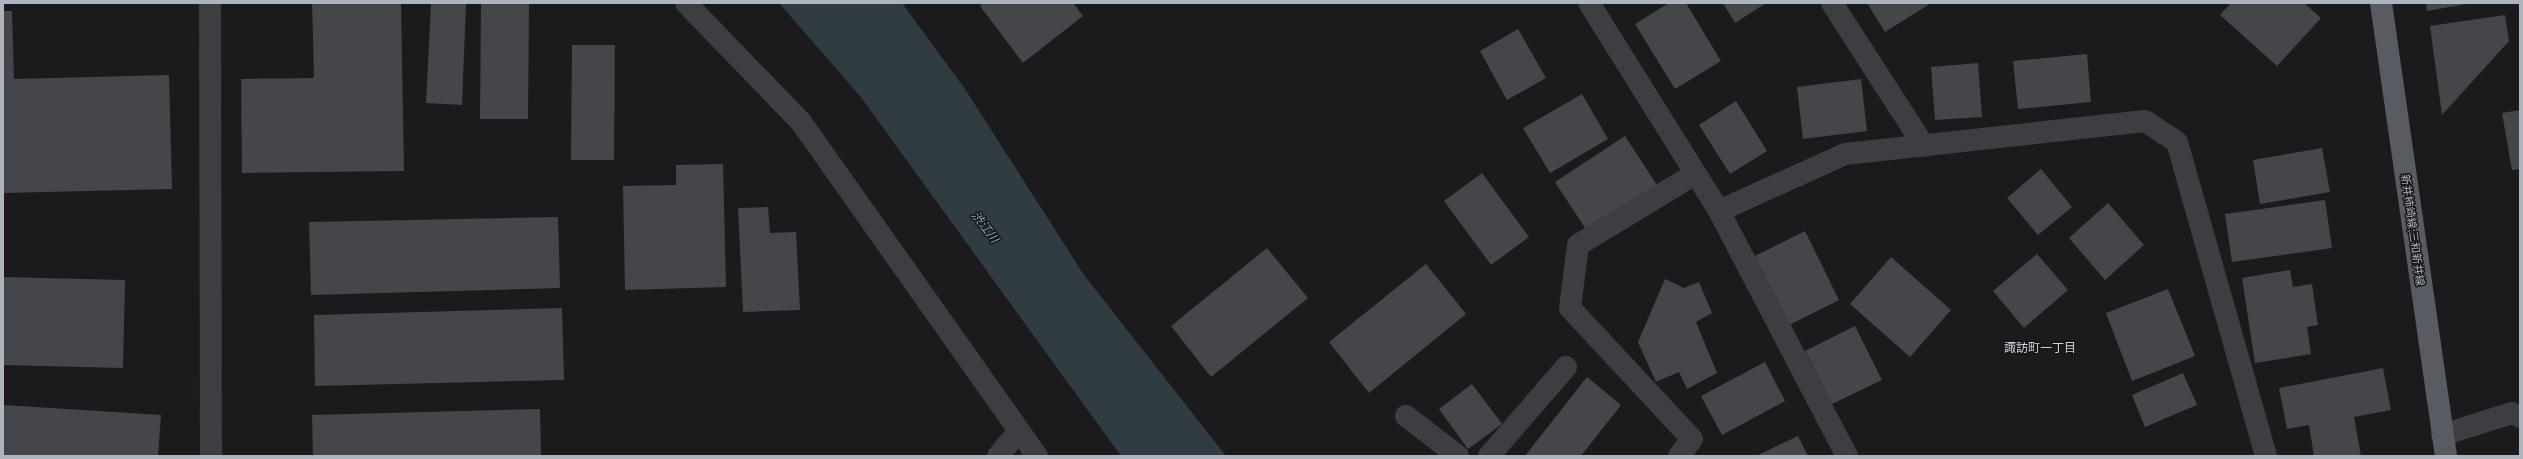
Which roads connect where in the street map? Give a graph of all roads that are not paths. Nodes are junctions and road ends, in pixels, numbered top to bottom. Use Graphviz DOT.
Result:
graph roads {
  1 [pos="210,3"];
  2 [pos="686,3"];
  3 [pos="1589,3"];
  4 [pos="1832,3"];
  5 [pos="2382,3"];
  6 [pos="1924,146"];
  7 [pos="1695,174"];
  8 [pos="1719,211"];
  9 [pos="1566,367"];
  10 [pos="1406,416"];
  11 [pos="2520,417"];
  12 [pos="1018,432"];
  13 [pos="2444,446"];
  14 [pos="1447,452"];
  15 [pos="211,456"];
  16 [pos="998,456"];
  17 [pos="1037,456"];
  18 [pos="1489,456"];
  19 [pos="1679,456"];
  20 [pos="1846,456"];
  21 [pos="2266,456"];
  1 -- 15 [label="street"];
  2 -- 12 [label="street"];
  3 -- 7 [label="street"];
  4 -- 6 [label="street"];
  5 -- 13 [label="main road, 新井柿崎線;三和新井線"];
  6 -- 8 [label="street"];
  6 -- 21 [label="street"];
  7 -- 8 [label="street"];
  7 -- 19 [label="street"];
  8 -- 20 [label="street"];
  9 -- 18 [label="street"];
  10 -- 14 [label="street"];
  11 -- 13 [label="street"];
  12 -- 16 [label="street"];
  12 -- 17 [label="street"];
}
